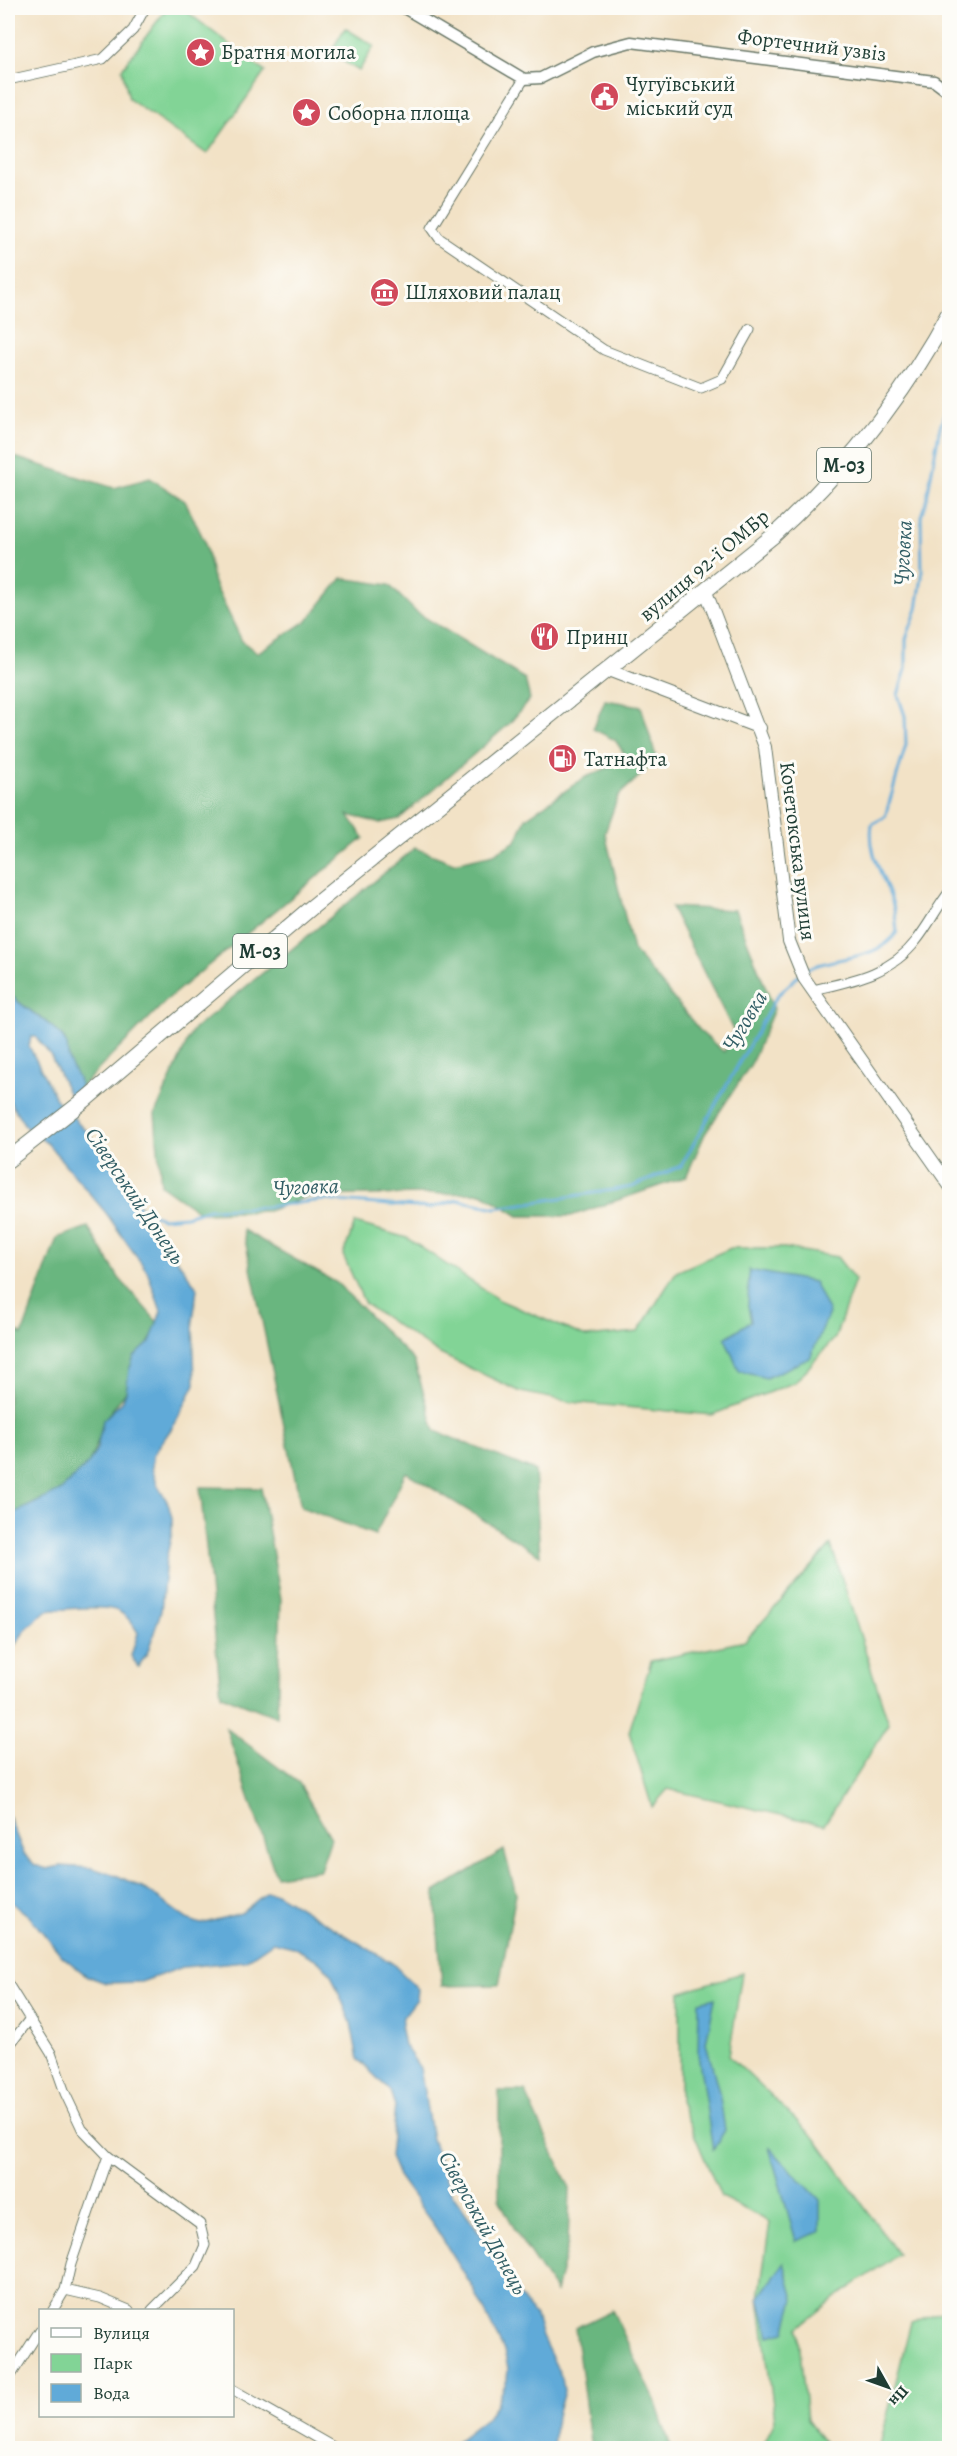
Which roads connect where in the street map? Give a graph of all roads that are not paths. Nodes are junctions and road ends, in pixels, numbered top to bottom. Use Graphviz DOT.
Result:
graph roads {
  1 [pos="145,8"];
  2 [pos="404,8"];
  3 [pos="524,79"];
  4 [pos="8,80"];
  5 [pos="950,93"];
  6 [pos="950,311"];
  7 [pos="750,329"];
  8 [pos="706,591"];
  9 [pos="608,670"];
  10 [pos="760,728"];
  11 [pos="950,891"];
  12 [pos="813,990"];
  13 [pos="8,1160"];
  14 [pos="950,1186"];
  15 [pos="8,1984"];
  16 [pos="29,2020"];
  17 [pos="8,2047"];
  18 [pos="108,2156"];
  19 [pos="65,2290"];
  20 [pos="53,2309"];
  21 [pos="127,2309"];
  22 [pos="153,2309"];
  23 [pos="39,2332"];
  24 [pos="8,2380"];
  25 [pos="234,2390"];
  26 [pos="335,2448"];
  1 -- 4 [label="street"];
  2 -- 3 [label="street"];
  3 -- 5 [label="street, Фортечний узвіз"];
  3 -- 7 [label="street"];
  6 -- 8 [label="highway, вулиця 92-ї ОМБр / М-03"];
  8 -- 9 [label="highway, вулиця 92-ї ОМБр / М-03"];
  8 -- 10 [label="main road, Кочетокська вулиця"];
  9 -- 10 [label="main road"];
  9 -- 13 [label="highway, вулиця 92-ї ОМБр / М-03"];
  10 -- 12 [label="main road, Кочетокська вулиця"];
  11 -- 12 [label="street"];
  12 -- 14 [label="main road, Кочетокська вулиця"];
  15 -- 16 [label="street"];
  16 -- 17 [label="street"];
  16 -- 18 [label="street"];
  18 -- 19 [label="street"];
  18 -- 22 [label="street"];
  19 -- 20 [label="street"];
  19 -- 21 [label="street"];
  23 -- 24 [label="street"];
  25 -- 26 [label="street"];
}
